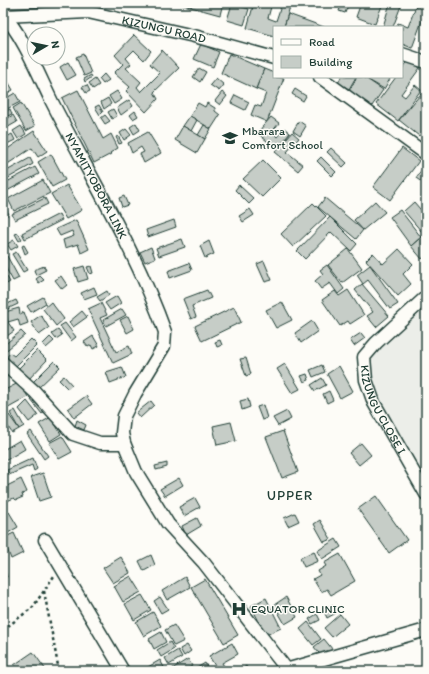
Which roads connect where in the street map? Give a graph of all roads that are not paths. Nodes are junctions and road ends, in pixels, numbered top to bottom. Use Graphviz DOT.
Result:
graph roads {
  1 [pos="89,8"];
  2 [pos="4,15"];
  3 [pos="403,54"];
  4 [pos="273,58"];
  5 [pos="426,62"];
  6 [pos="321,78"];
  7 [pos="426,154"];
  8 [pos="426,297"];
  9 [pos="3,363"];
  10 [pos="124,443"];
  11 [pos="426,494"];
  12 [pos="45,540"];
  13 [pos="426,630"];
  14 [pos="285,670"];
  15 [pos="123,671"];
  1 -- 2 [label="street, KIZUNGU ROAD"];
  1 -- 4 [label="street, KIZUNGU ROAD"];
  2 -- 10 [label="street, NYAMITYOBORA LINK"];
  3 -- 5 [label="street"];
  6 -- 7 [label="street"];
  8 -- 11 [label="street, KIZUNGU CLOSE I"];
  9 -- 10 [label="street"];
  10 -- 14 [label="street, NYAMITYOBORA LINK"];
  12 -- 15 [label="street"];
  13 -- 14 [label="street"];
}
